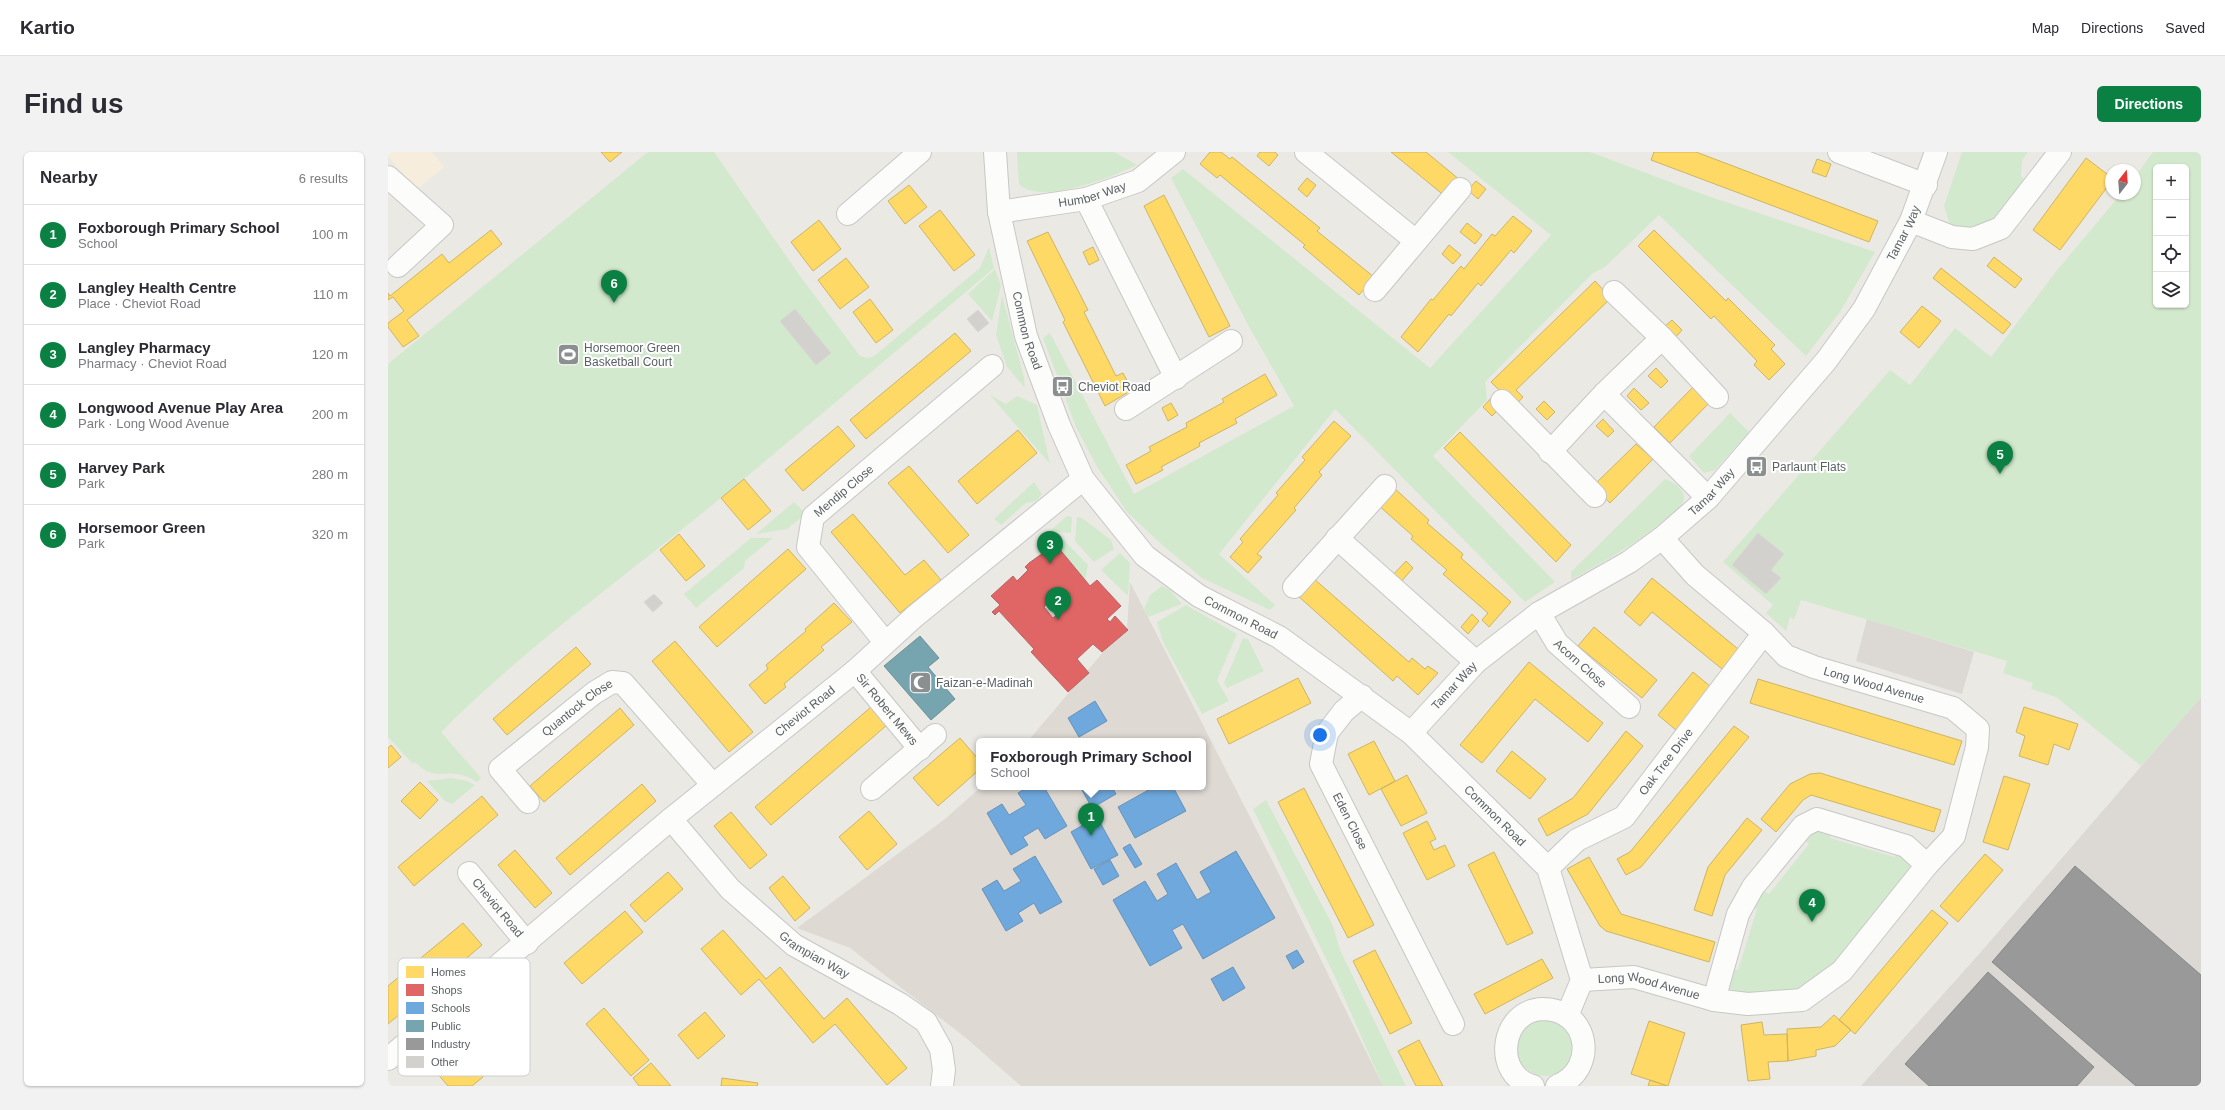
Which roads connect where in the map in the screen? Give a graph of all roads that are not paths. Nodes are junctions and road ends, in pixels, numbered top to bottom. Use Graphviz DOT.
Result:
graph roads {
  1 [pos="920,152"];
  2 [pos="995,152"];
  3 [pos="1174,152"];
  4 [pos="1306,152"];
  5 [pos="1839,152"];
  6 [pos="1936,152"];
  7 [pos="2060,152"];
  8 [pos="388,177"];
  9 [pos="1926,185"];
  10 [pos="1460,189"];
  11 [pos="1086,199"];
  12 [pos="999,212"];
  13 [pos="848,214"];
  14 [pos="1911,221"];
  15 [pos="1416,241"];
  16 [pos="398,266"];
  17 [pos="1375,290"];
  18 [pos="1614,292"];
  19 [pos="1662,338"];
  20 [pos="1231,342"];
  21 [pos="992,366"];
  22 [pos="1176,378"];
  23 [pos="1604,394"];
  24 [pos="1717,397"];
  25 [pos="1502,401"];
  26 [pos="1126,409"];
  27 [pos="1550,452"];
  28 [pos="1083,479"];
  29 [pos="1385,486"];
  30 [pos="1595,496"];
  31 [pos="1708,498"];
  32 [pos="1338,538"];
  33 [pos="1662,538"];
  34 [pos="1294,587"];
  35 [pos="1539,614"];
  36 [pos="1764,633"];
  37 [pos="885,642"];
  38 [pos="1476,662"];
  39 [pos="855,671"];
  40 [pos="1362,696"];
  41 [pos="1629,707"];
  42 [pos="1411,733"];
  43 [pos="713,785"];
  44 [pos="872,789"];
  45 [pos="528,802"];
  46 [pos="671,819"];
  47 [pos="1927,865"];
  48 [pos="1548,868"];
  49 [pos="468,872"];
  50 [pos="527,943"];
  51 [pos="509,958"];
  52 [pos="1582,980"];
  53 [pos="1714,1000"];
  54 [pos="1566,1016"];
  55 [pos="1452,1024"];
  56 [pos="398,1051"];
  57 [pos="388,1059"];
  58 [pos="1563,1085"];
  59 [pos="942,1086"];
  60 [pos="1533,1086"];
  1 -- 13 [label="street"];
  2 -- 12 [label="street, Common Road"];
  3 -- 11 [label="street, Humber Way"];
  4 -- 15 [label="street"];
  5 -- 9 [label="street"];
  6 -- 9 [label="street, Tamar Way"];
  7 -- 14 [label="street"];
  8 -- 16 [label="street"];
  9 -- 14 [label="street, Tamar Way"];
  10 -- 15 [label="street"];
  11 -- 12 [label="street, Humber Way"];
  11 -- 22 [label="street"];
  12 -- 28 [label="street, Common Road"];
  14 -- 31 [label="street, Tamar Way"];
  15 -- 17 [label="street"];
  18 -- 19 [label="street"];
  19 -- 23 [label="street"];
  19 -- 24 [label="street"];
  20 -- 22 [label="street"];
  21 -- 37 [label="street, Mendip Close"];
  22 -- 26 [label="street"];
  23 -- 27 [label="street"];
  23 -- 31 [label="street"];
  25 -- 27 [label="street"];
  27 -- 30 [label="street"];
  28 -- 37 [label="street, Cheviot Road"];
  28 -- 40 [label="street, Common Road"];
  29 -- 32 [label="street"];
  31 -- 33 [label="street, Tamar Way"];
  32 -- 34 [label="street"];
  32 -- 38 [label="street"];
  33 -- 35 [label="street, Tamar Way"];
  33 -- 36 [label="street, Long Wood Avenue"];
  35 -- 38 [label="street, Tamar Way"];
  35 -- 41 [label="street, Acorn Close"];
  36 -- 47 [label="street, Long Wood Avenue"];
  36 -- 48 [label="street, Oak Tree Drive"];
  37 -- 39 [label="street, Cheviot Road"];
  38 -- 42 [label="street, Tamar Way"];
  39 -- 43 [label="street, Cheviot Road"];
  39 -- 44 [label="street, Sir Robert Mews"];
  40 -- 42 [label="street, Common Road"];
  40 -- 55 [label="street, Eden Close"];
  42 -- 48 [label="street, Common Road"];
  43 -- 45 [label="street, Quantock Close"];
  43 -- 46 [label="street, Cheviot Road"];
  46 -- 50 [label="street, Cheviot Road"];
  46 -- 59 [label="street, Grampian Way"];
  47 -- 53 [label="street, Long Wood Avenue"];
  47 -- 53 [label="street, Long Wood Avenue"];
  48 -- 52 [label="street, Common Road"];
  49 -- 50 [label="street, Cheviot Road"];
  50 -- 51 [label="street, Cheviot Road"];
  52 -- 53 [label="street, Long Wood Avenue"];
  52 -- 54 [label="street"];
  54 -- 58 [label="street"];
  54 -- 60 [label="street"];
  56 -- 57 [label="street, Cheviot Road"];
}
